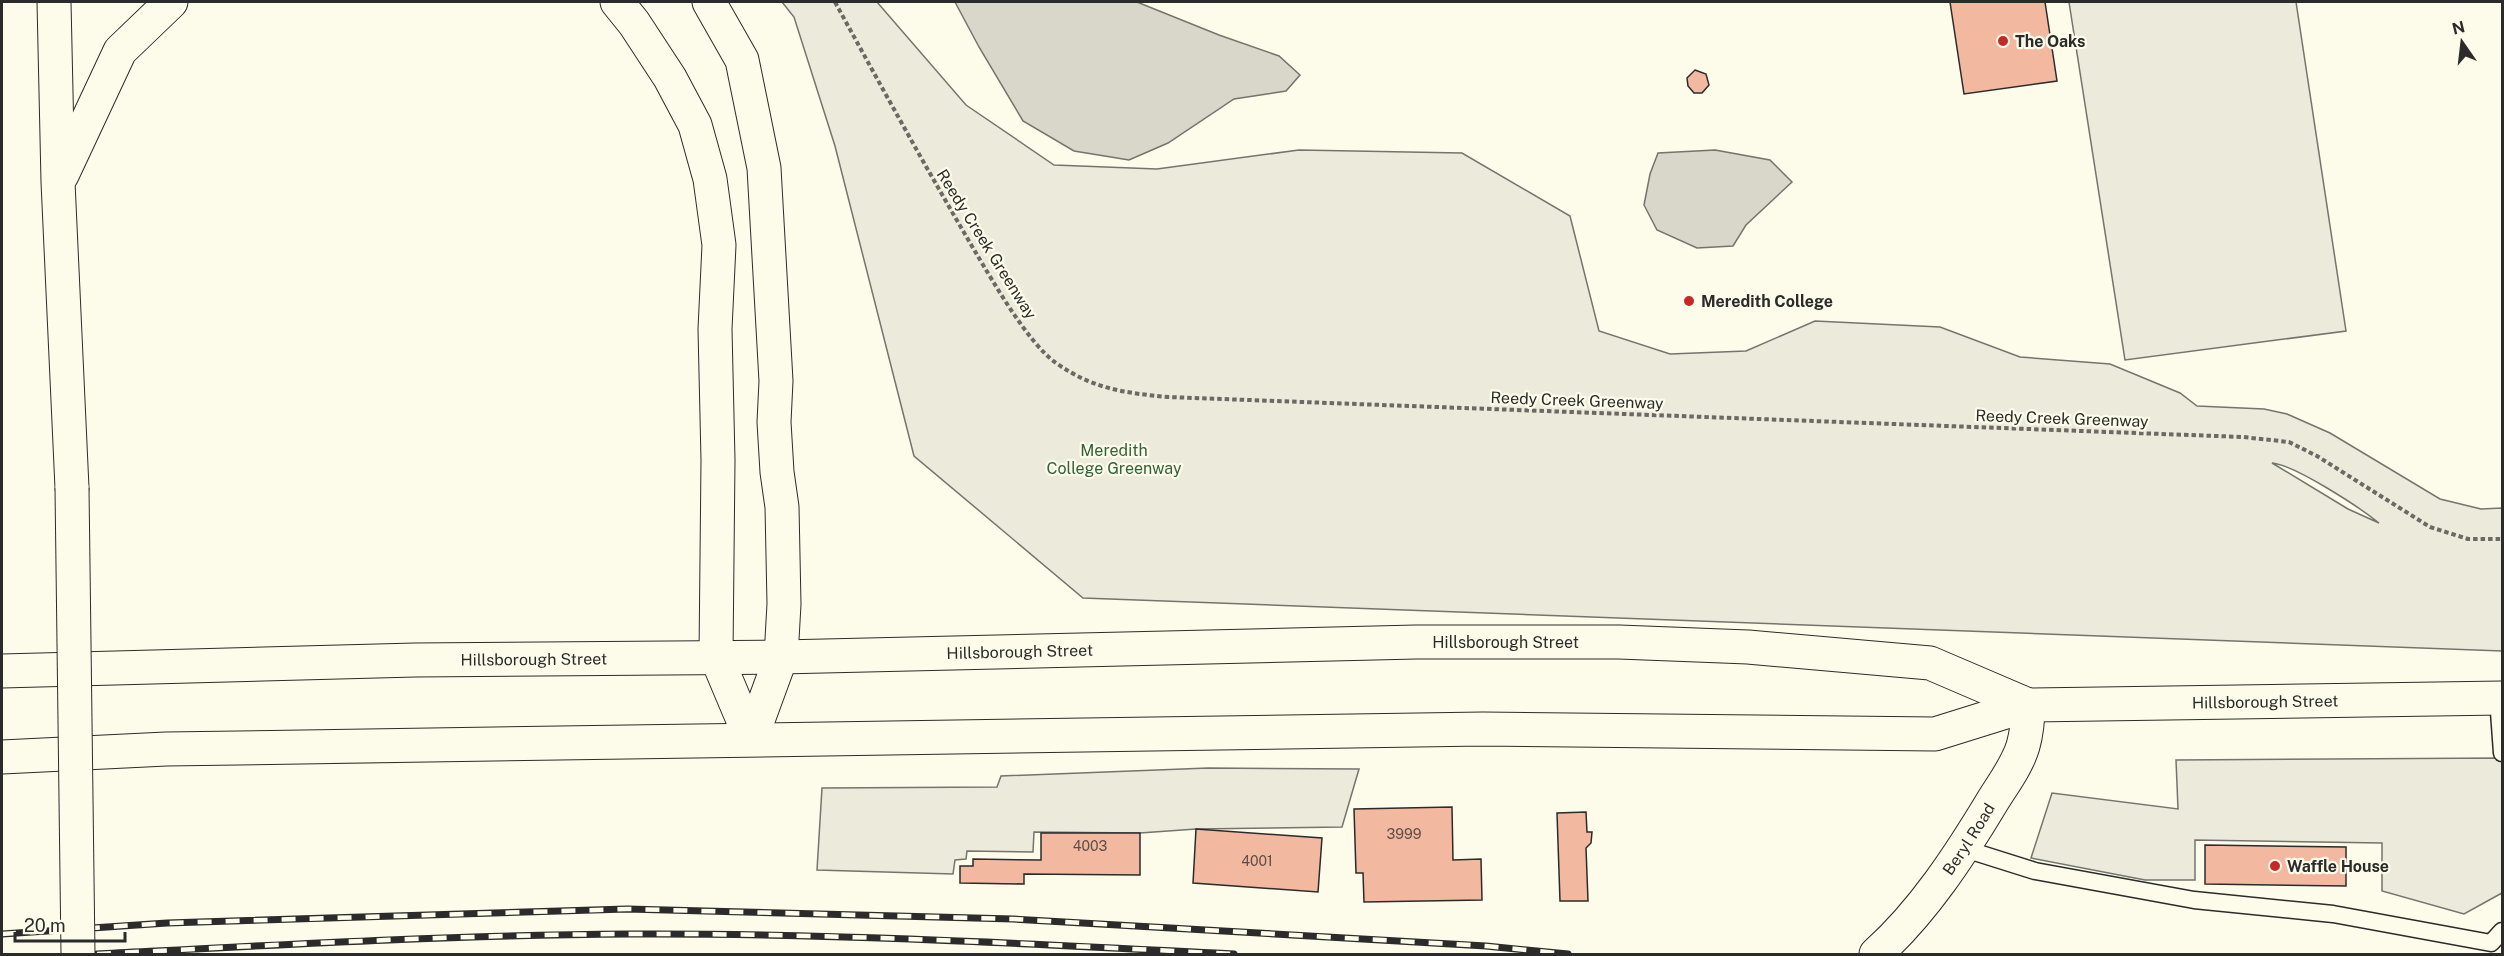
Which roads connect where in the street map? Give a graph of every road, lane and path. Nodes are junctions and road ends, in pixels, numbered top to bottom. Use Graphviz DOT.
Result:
graph roads {
  1 [pos="54,2"];
  2 [pos="171,2"];
  3 [pos="616,2"];
  4 [pos="709,2"];
  5 [pos="835,2"];
  6 [pos="58,182"];
  7 [pos="2502,539"];
  8 [pos="716,656"];
  9 [pos="781,657"];
  10 [pos="2,671"];
  11 [pos="2500,698"];
  12 [pos="2028,705"];
  13 [pos="751,739"];
  14 [pos="2502,753"];
  15 [pos="2,757"];
  16 [pos="1962,848"];
  17 [pos="2502,931"];
  18 [pos="78,954"];
  19 [pos="1876,954"];
  1 -- 6 [label="main road"];
  2 -- 6 [label="main road"];
  3 -- 8 [label="main road"];
  4 -- 9 [label="main road"];
  5 -- 7 [label="path, Reedy Creek Greenway"];
  6 -- 18 [label="main road, bridge"];
  8 -- 9 [label="main road, Hillsborough Street"];
  8 -- 10 [label="main road, Hillsborough Street"];
  8 -- 13 [label="main road"];
  9 -- 12 [label="main road, Hillsborough Street"];
  9 -- 13 [label="main road"];
  11 -- 12 [label="main road, Hillsborough Street"];
  11 -- 14 [label="lane"];
  12 -- 13 [label="main road, Hillsborough Street"];
  12 -- 16 [label="main road, Beryl Road"];
  13 -- 15 [label="main road, Hillsborough Street"];
  16 -- 17 [label="lane"];
  16 -- 19 [label="main road, Beryl Road"];
}
